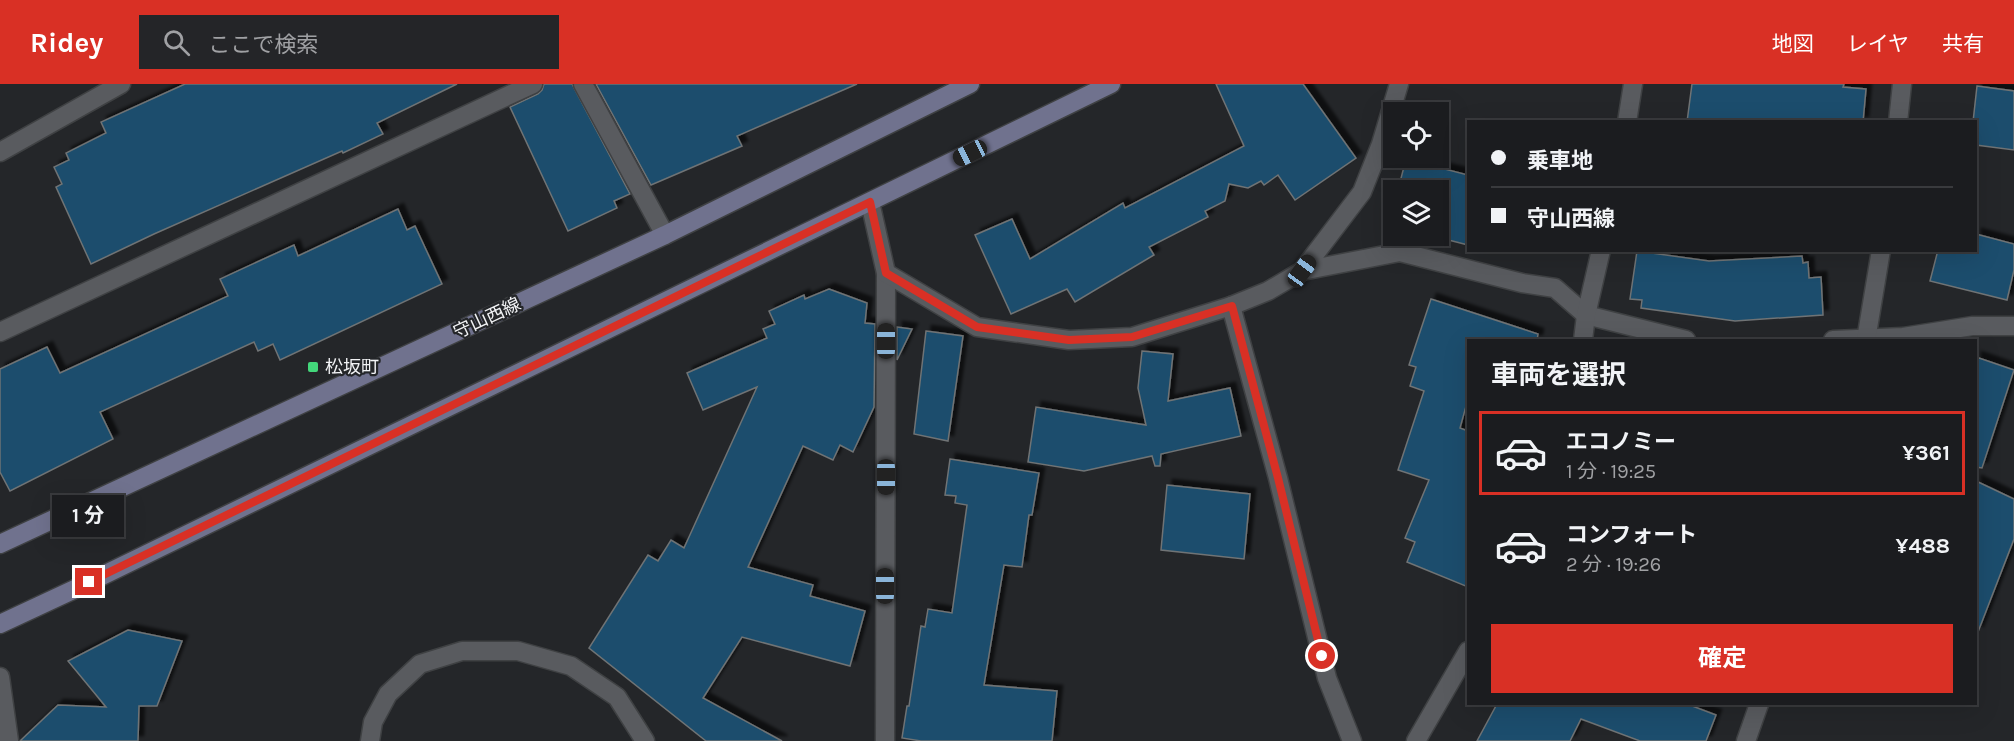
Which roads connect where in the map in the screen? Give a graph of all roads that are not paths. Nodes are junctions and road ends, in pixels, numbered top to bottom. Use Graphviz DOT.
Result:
graph roads {
  1 [pos="122,84"];
  2 [pos="533,84"];
  3 [pos="583,84"];
  4 [pos="970,84"];
  5 [pos="1111,84"];
  6 [pos="1399,84"];
  7 [pos="1633,84"];
  8 [pos="1902,84"];
  9 [pos="1627,120"];
  10 [pos="1898,120"];
  11 [pos="0,152"];
  12 [pos="870,202"];
  13 [pos="665,235"];
  14 [pos="1600,252"];
  15 [pos="1881,252"];
  16 [pos="1302,271"];
  17 [pos="886,273"];
  18 [pos="1232,306"];
  19 [pos="1586,315"];
  20 [pos="2014,326"];
  21 [pos="0,332"];
  22 [pos="1582,339"];
  23 [pos="1682,339"];
  24 [pos="1867,339"];
  25 [pos="0,544"];
  26 [pos="0,624"];
  27 [pos="1467,653"];
  28 [pos="0,677"];
  29 [pos="1759,705"];
  30 [pos="9,741"];
  31 [pos="370,741"];
  32 [pos="645,741"];
  33 [pos="885,741"];
  34 [pos="1352,741"];
  35 [pos="1416,741"];
  36 [pos="1746,741"];
  1 -- 11 [label="street"];
  2 -- 21 [label="street"];
  3 -- 13 [label="street"];
  4 -- 13 [label="main road, 守山西線"];
  5 -- 12 [label="main road"];
  6 -- 16 [label="street"];
  7 -- 9 [label="street"];
  8 -- 10 [label="street"];
  12 -- 17 [label="street"];
  12 -- 26 [label="main road"];
  13 -- 25 [label="main road, 守山西線"];
  14 -- 19 [label="street"];
  15 -- 24 [label="street"];
  16 -- 18 [label="street"];
  16 -- 19 [label="street"];
  17 -- 18 [label="street"];
  17 -- 33 [label="street"];
  18 -- 34 [label="street"];
  19 -- 22 [label="street"];
  19 -- 23 [label="street"];
  20 -- 24 [label="street"];
  27 -- 35 [label="street"];
  28 -- 30 [label="street"];
  29 -- 36 [label="street"];
  31 -- 32 [label="street"];
}
